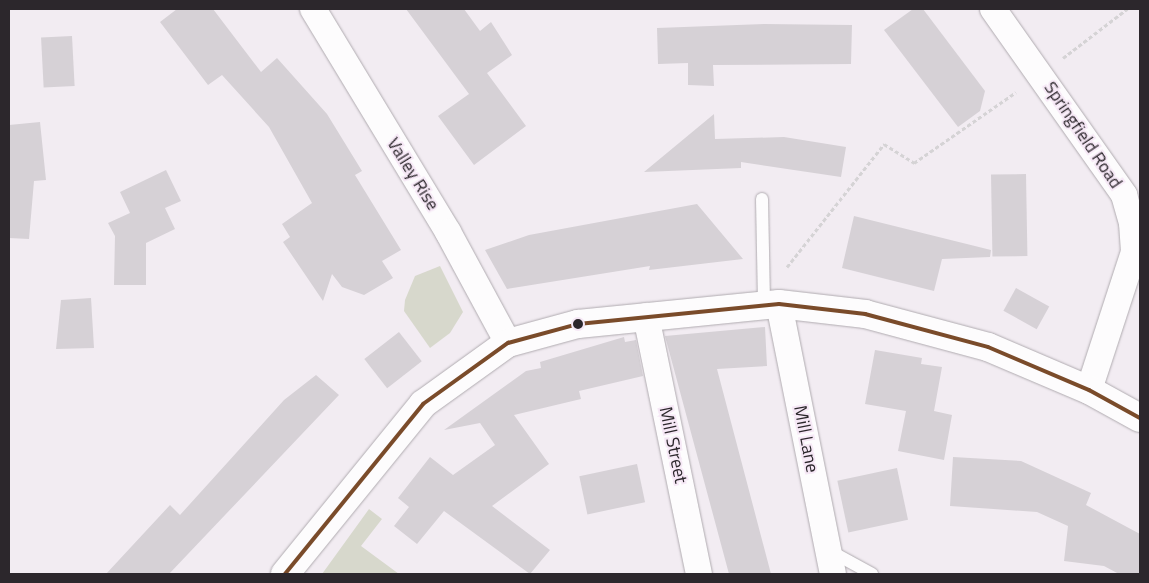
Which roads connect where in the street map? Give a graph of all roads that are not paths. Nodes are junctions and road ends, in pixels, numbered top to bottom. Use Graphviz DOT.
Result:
graph roads {
  1 [pos="313,9"];
  2 [pos="993,9"];
  3 [pos="762,199"];
  4 [pos="772,305"];
  5 [pos="646,316"];
  6 [pos="508,342"];
  7 [pos="1090,390"];
  8 [pos="1140,418"];
  9 [pos="830,562"];
  10 [pos="286,574"];
  11 [pos="699,574"];
  12 [pos="872,574"];
  1 -- 6 [label="street, Valley Rise"];
  2 -- 7 [label="street, Springfield Road"];
  3 -- 4 [label="lane"];
  4 -- 5 [label="main road"];
  4 -- 7 [label="main road"];
  4 -- 9 [label="street, Mill Lane"];
  5 -- 6 [label="main road"];
  5 -- 11 [label="street, Mill Street"];
  6 -- 10 [label="main road"];
  7 -- 8 [label="main road"];
  9 -- 12 [label="lane"];
}
